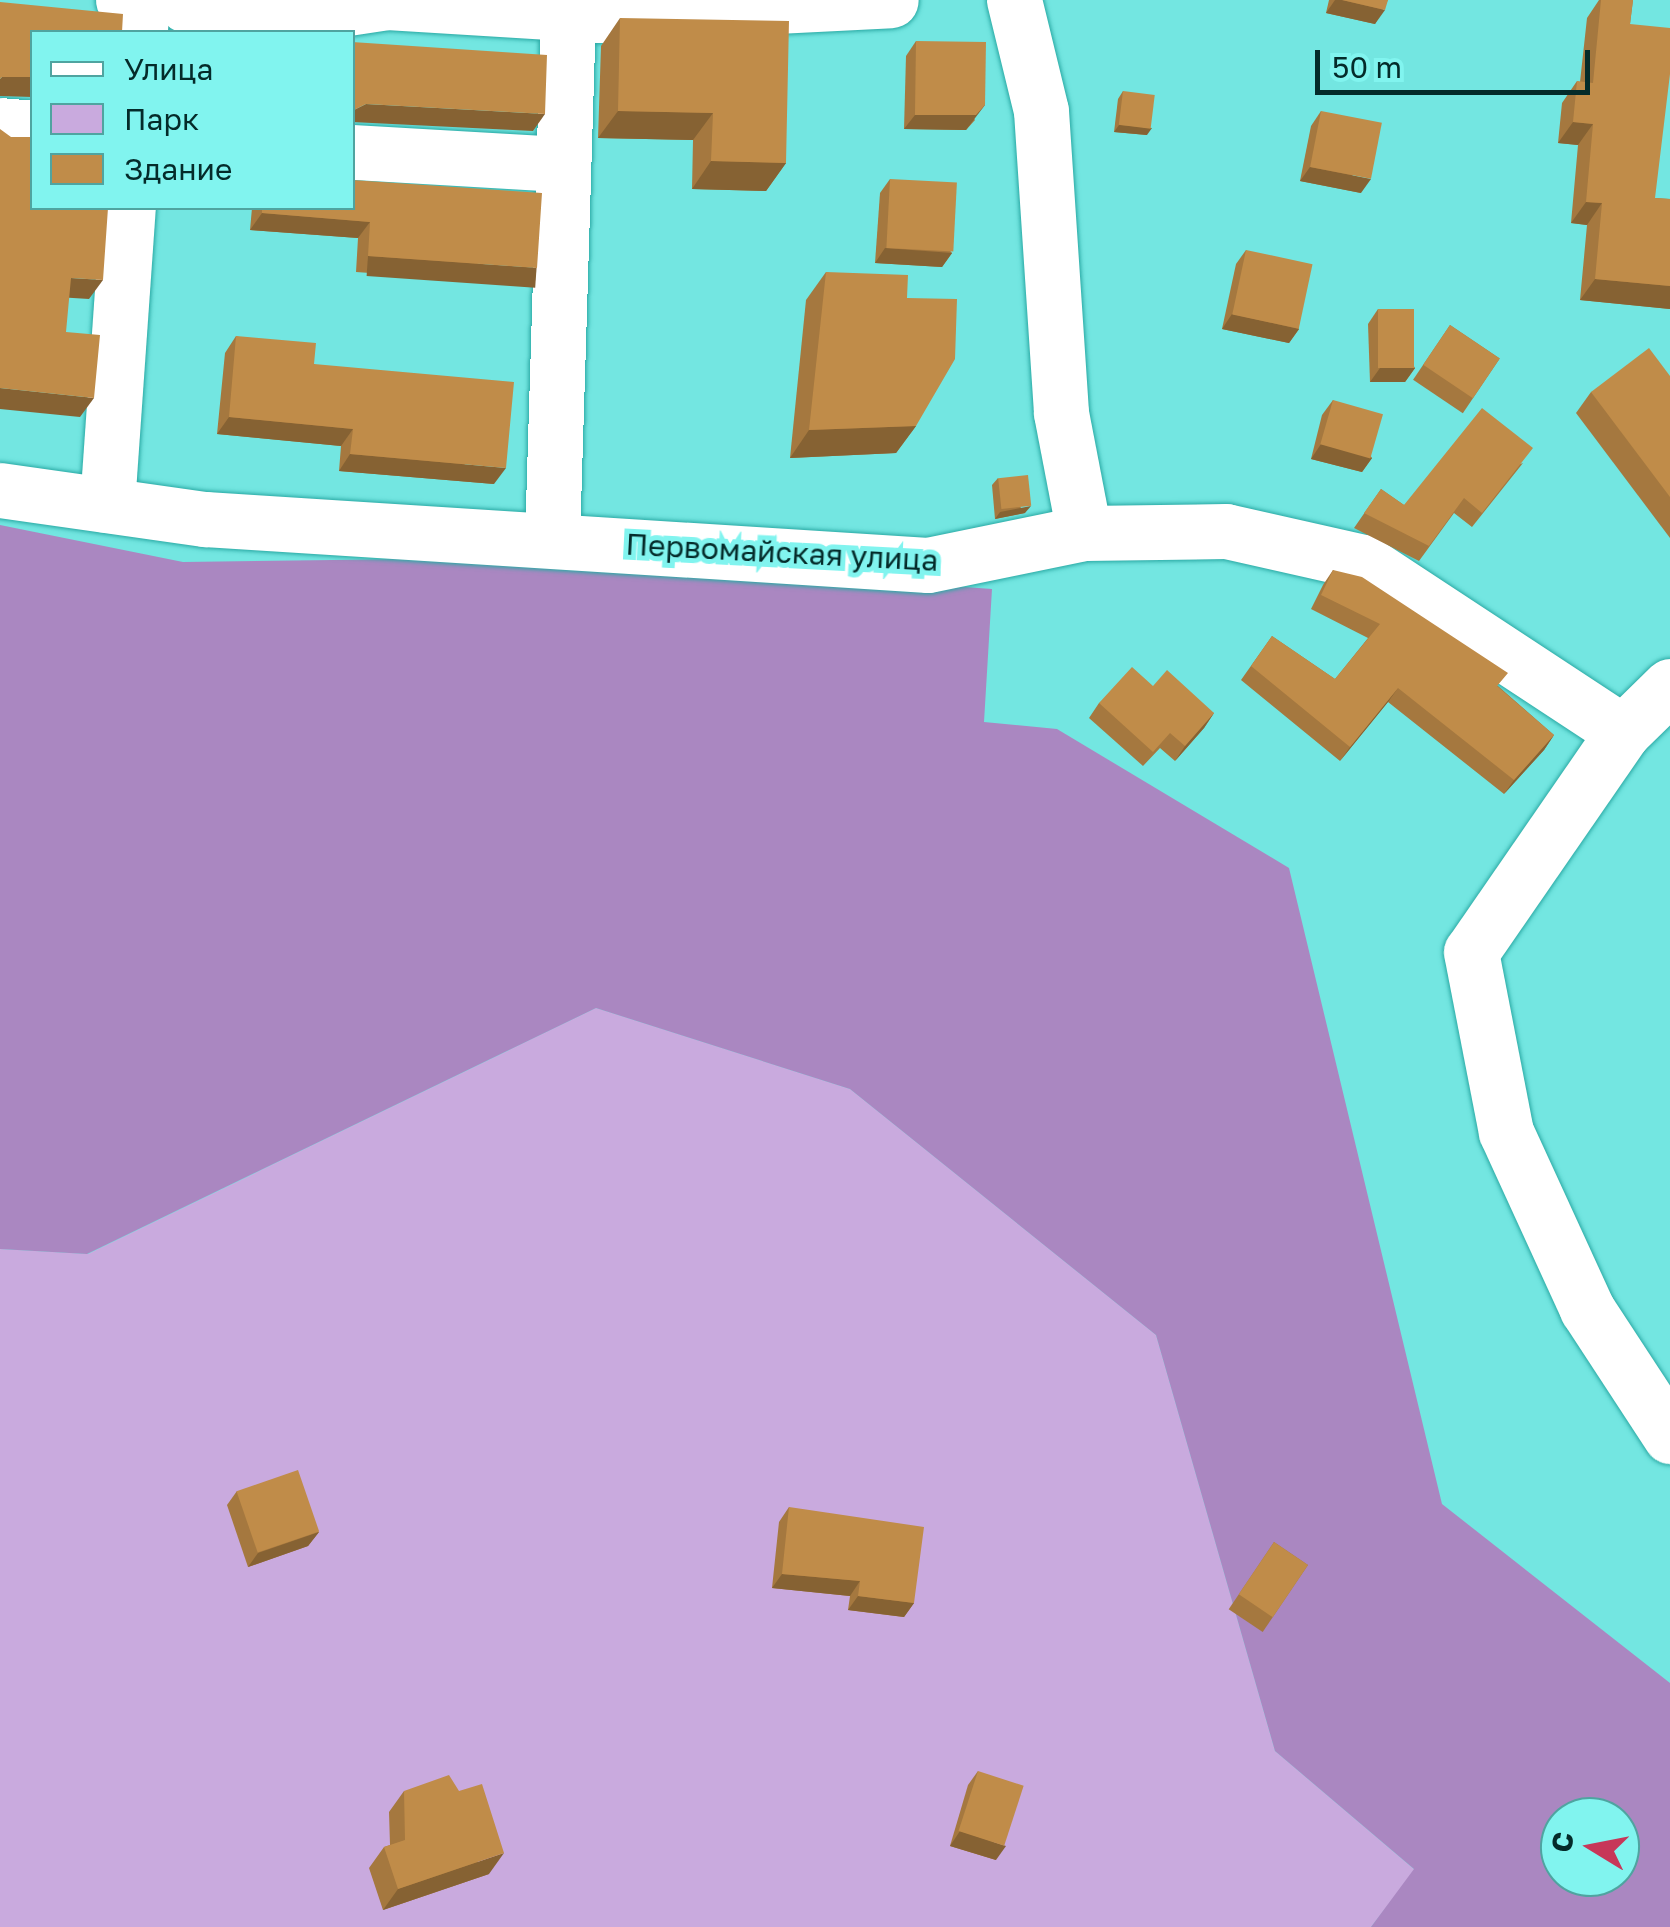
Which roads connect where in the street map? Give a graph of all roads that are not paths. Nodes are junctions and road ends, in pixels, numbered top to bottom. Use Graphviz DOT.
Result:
graph roads {
  1 [pos="123,0"];
  2 [pos="892,0"];
  3 [pos="1014,0"];
  4 [pos="186,4"];
  5 [pos="568,13"];
  6 [pos="140,30"];
  7 [pos="0,125"];
  8 [pos="30,128"];
  9 [pos="355,152"];
  10 [pos="563,164"];
  11 [pos="128,210"];
  12 [pos="0,490"];
  13 [pos="107,505"];
  14 [pos="1084,533"];
  15 [pos="552,540"];
  16 [pos="1670,686"];
  17 [pos="1623,732"];
  18 [pos="1670,1436"];
  1 -- 6 [label="street"];
  2 -- 5 [label="street"];
  3 -- 14 [label="street"];
  4 -- 5 [label="street"];
  5 -- 10 [label="street"];
  7 -- 8 [label="street"];
  9 -- 10 [label="street"];
  10 -- 15 [label="street"];
  11 -- 13 [label="street"];
  12 -- 13 [label="street, Первомайская улица"];
  13 -- 15 [label="street, Первомайская улица"];
  14 -- 15 [label="street, Первомайская улица"];
  14 -- 17 [label="street, Первомайская улица"];
  16 -- 17 [label="street"];
  17 -- 18 [label="street"];
}
